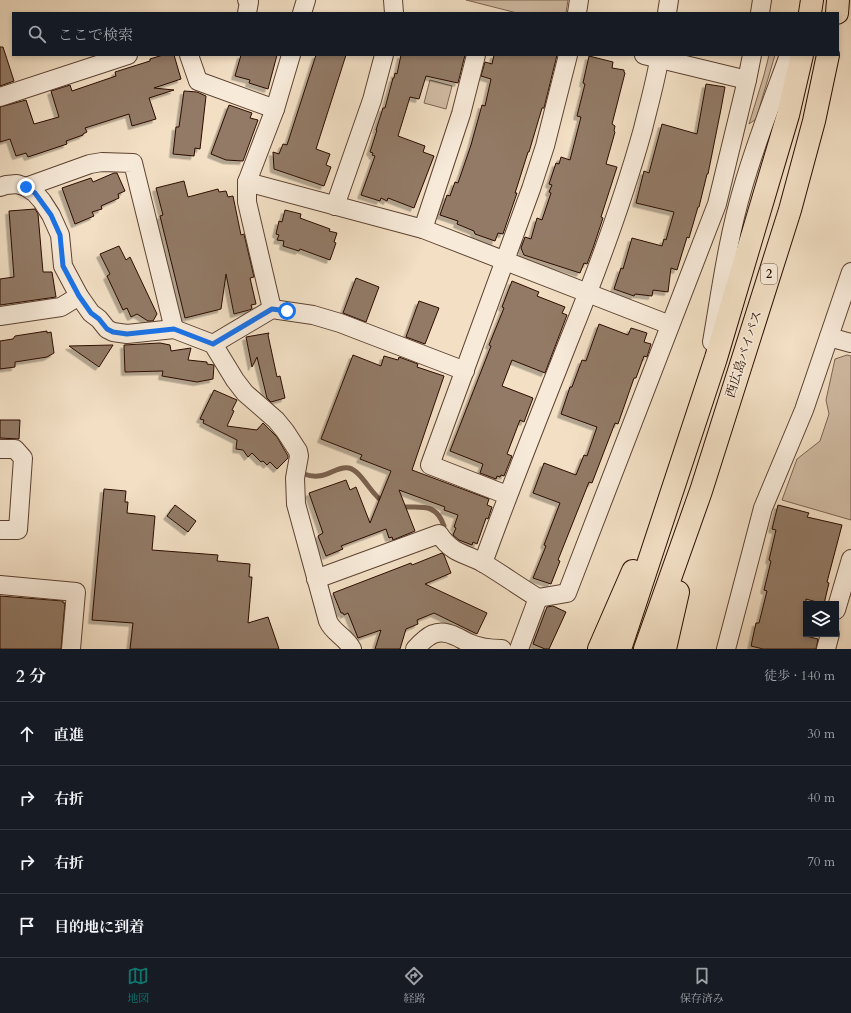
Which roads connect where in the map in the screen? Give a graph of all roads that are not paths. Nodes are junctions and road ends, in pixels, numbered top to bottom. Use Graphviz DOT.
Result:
graph roads {
  1 [pos="247,0"];
  2 [pos="306,0"];
  3 [pos="393,0"];
  4 [pos="579,0"];
  5 [pos="669,0"];
  6 [pos="762,0"];
  7 [pos="838,0"];
  8 [pos="247,12"];
  9 [pos="302,12"];
  10 [pos="394,12"];
  11 [pos="577,12"];
  12 [pos="667,12"];
  13 [pos="760,12"];
  14 [pos="837,12"];
  15 [pos="122,56"];
  16 [pos="189,56"];
  17 [pos="291,56"];
  18 [pos="384,56"];
  19 [pos="476,56"];
  20 [pos="568,56"];
  21 [pos="655,56"];
  22 [pos="752,56"];
  23 [pos="789,56"];
  24 [pos="802,56"];
  25 [pos="828,56"];
  26 [pos="105,59"];
  27 [pos="747,80"];
  28 [pos="0,97"];
  29 [pos="275,108"];
  30 [pos="2,182"];
  31 [pos="247,182"];
  32 [pos="26,187"];
  33 [pos="335,206"];
  34 [pos="422,229"];
  35 [pos="504,262"];
  36 [pos="851,272"];
  37 [pos="588,294"];
  38 [pos="79,296"];
  39 [pos="272,309"];
  40 [pos="0,316"];
  41 [pos="670,326"];
  42 [pos="174,329"];
  43 [pos="829,337"];
  44 [pos="851,343"];
  45 [pos="213,344"];
  46 [pos="465,371"];
  47 [pos="705,390"];
  48 [pos="0,449"];
  49 [pos="679,470"];
  50 [pos="701,491"];
  51 [pos="507,495"];
  52 [pos="0,530"];
  53 [pos="851,559"];
  54 [pos="483,563"];
  55 [pos="316,578"];
  56 [pos="0,585"];
  57 [pos="538,598"];
  58 [pos="839,601"];
  59 [pos="829,637"];
  60 [pos="71,649"];
  61 [pos="352,649"];
  62 [pos="415,649"];
  63 [pos="488,649"];
  64 [pos="502,649"];
  65 [pos="519,649"];
  66 [pos="599,649"];
  67 [pos="620,649"];
  68 [pos="645,649"];
  69 [pos="664,649"];
  70 [pos="726,649"];
  71 [pos="826,649"];
  1 -- 8 [label="street"];
  2 -- 9 [label="street"];
  3 -- 10 [label="street"];
  4 -- 11 [label="street"];
  5 -- 12 [label="street"];
  6 -- 13 [label="street"];
  7 -- 14 [label="highway"];
  15 -- 26 [label="street"];
  16 -- 29 [label="street"];
  17 -- 29 [label="street"];
  18 -- 33 [label="street"];
  19 -- 34 [label="street"];
  20 -- 35 [label="street"];
  21 -- 27 [label="street"];
  21 -- 37 [label="street"];
  22 -- 27 [label="street"];
  23 -- 47 [label="street"];
  24 -- 47 [label="highway, 西広島バイパス / 2"];
  25 -- 50 [label="highway, 西広島バイパス / 2"];
  26 -- 28 [label="street"];
  27 -- 41 [label="street"];
  29 -- 31 [label="street"];
  30 -- 32 [label="street"];
  31 -- 33 [label="street"];
  31 -- 39 [label="street"];
  32 -- 38 [label="street"];
  32 -- 42 [label="street"];
  33 -- 34 [label="street"];
  34 -- 35 [label="street"];
  35 -- 37 [label="street"];
  35 -- 46 [label="street"];
  36 -- 43 [label="street"];
  37 -- 41 [label="street"];
  37 -- 51 [label="street"];
  38 -- 40 [label="street"];
  38 -- 42 [label="street"];
  39 -- 45 [label="street"];
  39 -- 46 [label="street"];
  41 -- 57 [label="street"];
  42 -- 45 [label="street"];
  43 -- 44 [label="street"];
  43 -- 70 [label="street"];
  45 -- 55 [label="street"];
  46 -- 51 [label="street"];
  47 -- 49 [label="highway, 西広島バイパス / 2"];
  48 -- 52 [label="street"];
  49 -- 66 [label="highway"];
  49 -- 67 [label="highway, 西広島バイパス / 2"];
  50 -- 68 [label="highway, 西広島バイパス / 2"];
  50 -- 69 [label="highway"];
  51 -- 54 [label="street"];
  53 -- 58 [label="street"];
  54 -- 55 [label="street"];
  54 -- 57 [label="street"];
  55 -- 61 [label="street"];
  56 -- 60 [label="street"];
  57 -- 65 [label="street"];
  59 -- 71 [label="street"];
  62 -- 63 [label="street"];
  63 -- 64 [label="street"];
}
